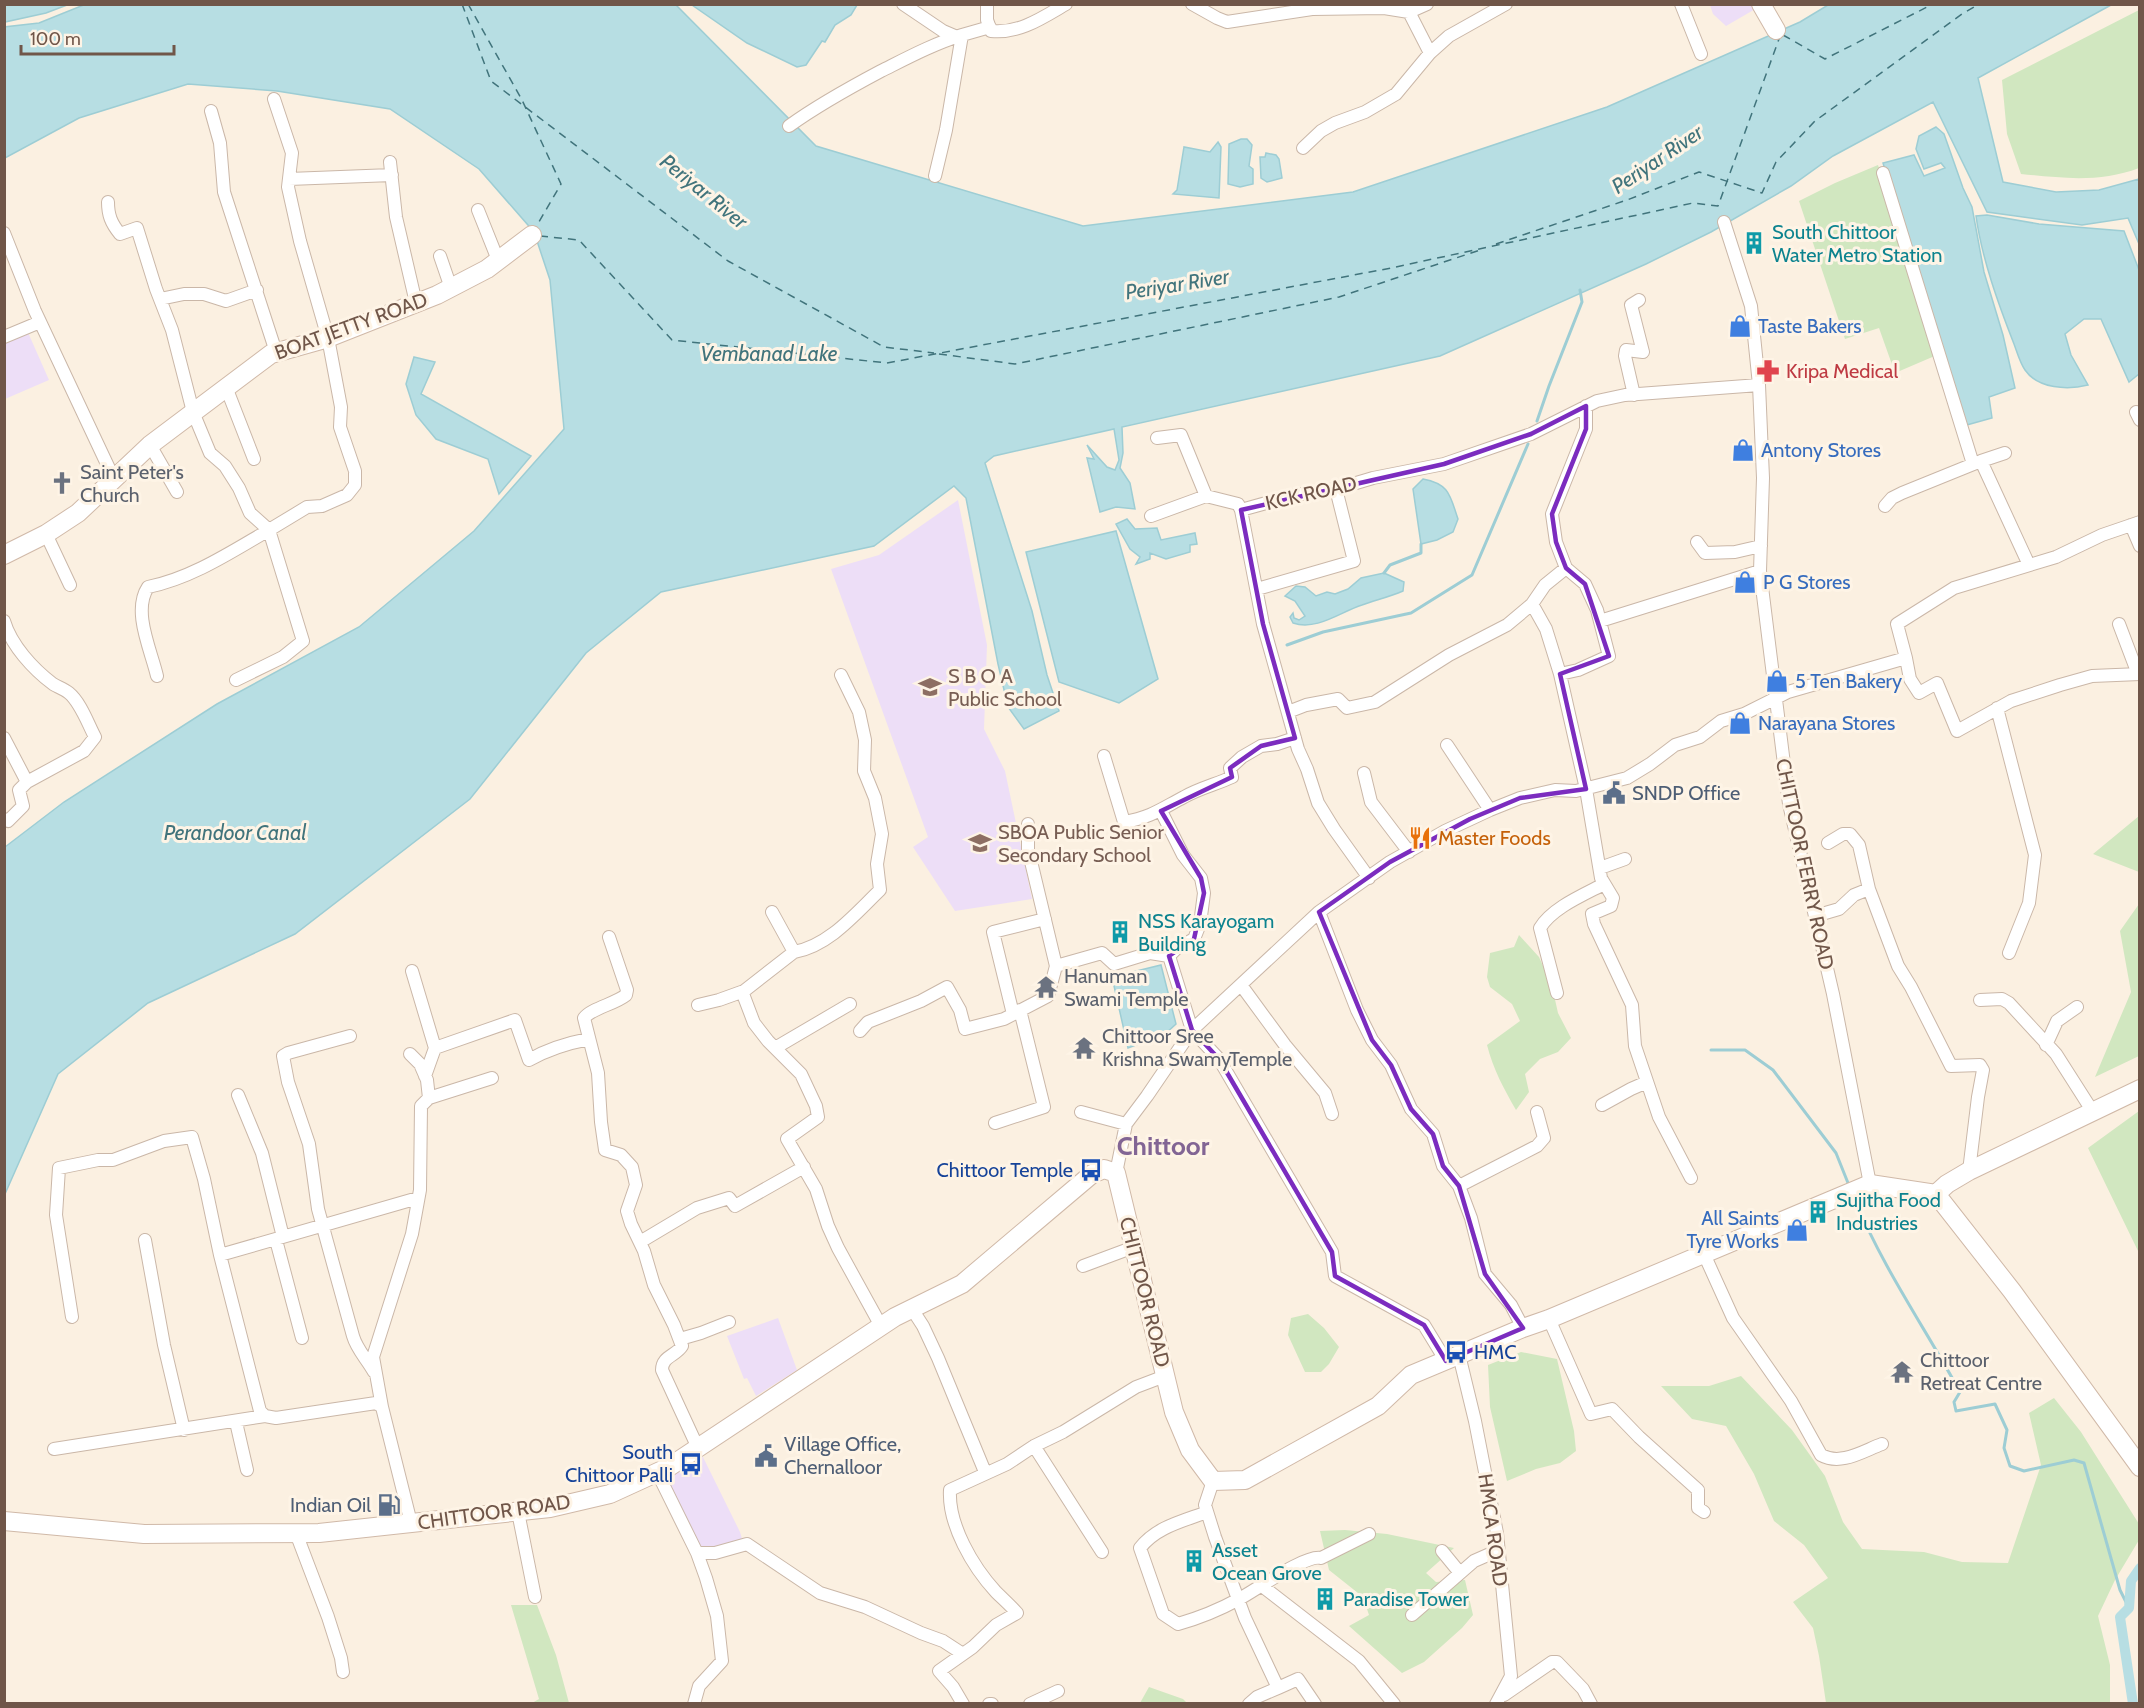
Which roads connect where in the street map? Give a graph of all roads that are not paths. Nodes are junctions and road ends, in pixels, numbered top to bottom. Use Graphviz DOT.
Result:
graph roads {
  1 [pos="903,4"];
  2 [pos="987,4"];
  3 [pos="1066,4"];
  4 [pos="1192,4"];
  5 [pos="1427,4"];
  6 [pos="1506,4"];
  7 [pos="1682,4"];
  8 [pos="1761,5"];
  9 [pos="1409,12"];
  10 [pos="990,27"];
  11 [pos="1776,30"];
  12 [pos="959,36"];
  13 [pos="1430,53"];
  14 [pos="1701,54"];
  15 [pos="274,99"];
  16 [pos="211,111"];
  17 [pos="789,126"];
  18 [pos="1303,148"];
  19 [pos="1883,173"];
  20 [pos="935,176"];
  21 [pos="289,179"];
  22 [pos="108,202"];
  23 [pos="478,210"];
  24 [pos="1724,222"];
  25 [pos="4,233"];
  26 [pos="532,235"];
  27 [pos="440,256"];
  28 [pos="498,260"];
  29 [pos="451,288"];
  30 [pos="257,290"];
  31 [pos="160,299"];
  32 [pos="1639,300"];
  33 [pos="416,303"];
  34 [pos="40,321"];
  35 [pos="4,337"];
  36 [pos="328,338"];
  37 [pos="276,352"];
  38 [pos="1759,385"];
  39 [pos="226,387"];
  40 [pos="1634,395"];
  41 [pos="1586,406"];
  42 [pos="193,412"];
  43 [pos="1157,438"];
  44 [pos="150,445"];
  45 [pos="2005,453"];
  46 [pos="254,459"];
  47 [pos="1977,463"];
  48 [pos="114,479"];
  49 [pos="1336,489"];
  50 [pos="177,492"];
  51 [pos="1206,496"];
  52 [pos="1885,506"];
  53 [pos="1241,510"];
  54 [pos="1151,516"];
  55 [pos="2135,524"];
  56 [pos="269,530"];
  57 [pos="46,534"];
  58 [pos="1697,542"];
  59 [pos="1761,546"];
  60 [pos="2139,546"];
  61 [pos="4,555"];
  62 [pos="2029,565"];
  63 [pos="1566,568"];
  64 [pos="1760,571"];
  65 [pos="70,585"];
  66 [pos="1257,589"];
  67 [pos="1532,604"];
  68 [pos="4,621"];
  69 [pos="1600,621"];
  70 [pos="2119,624"];
  71 [pos="1906,658"];
  72 [pos="1560,674"];
  73 [pos="2139,674"];
  74 [pos="841,675"];
  75 [pos="157,676"];
  76 [pos="236,680"];
  77 [pos="1774,699"];
  78 [pos="1997,708"];
  79 [pos="1288,712"];
  80 [pos="4,738"];
  81 [pos="1295,738"];
  82 [pos="1447,745"];
  83 [pos="1104,756"];
  84 [pos="1364,772"];
  85 [pos="27,782"];
  86 [pos="1586,789"];
  87 [pos="1490,810"];
  88 [pos="1161,811"];
  89 [pos="4,819"];
  90 [pos="1028,824"];
  91 [pos="1828,843"];
  92 [pos="1409,852"];
  93 [pos="1625,859"];
  94 [pos="1600,868"];
  95 [pos="1369,878"];
  96 [pos="1604,884"];
  97 [pos="1869,889"];
  98 [pos="772,912"];
  99 [pos="1319,912"];
  100 [pos="1815,916"];
  101 [pos="1045,919"];
  102 [pos="609,937"];
  103 [pos="794,952"];
  104 [pos="2009,953"];
  105 [pos="1169,956"];
  106 [pos="1056,966"];
  107 [pos="412,970"];
  108 [pos="1241,985"];
  109 [pos="744,991"];
  110 [pos="1557,993"];
  111 [pos="1980,1000"];
  112 [pos="850,1004"];
  113 [pos="698,1005"];
  114 [pos="2077,1007"];
  115 [pos="1017,1012"];
  116 [pos="860,1030"];
  117 [pos="1192,1030"];
  118 [pos="350,1036"];
  119 [pos="590,1039"];
  120 [pos="2046,1045"];
  121 [pos="435,1048"];
  122 [pos="775,1048"];
  123 [pos="410,1054"];
  124 [pos="425,1076"];
  125 [pos="492,1078"];
  126 [pos="1647,1082"];
  127 [pos="2139,1089"];
  128 [pos="238,1095"];
  129 [pos="429,1098"];
  130 [pos="1602,1106"];
  131 [pos="1081,1112"];
  132 [pos="1537,1112"];
  133 [pos="2093,1112"];
  134 [pos="1332,1114"];
  135 [pos="995,1123"];
  136 [pos="1125,1124"];
  137 [pos="804,1167"];
  138 [pos="1969,1171"];
  139 [pos="1116,1173"];
  140 [pos="1691,1178"];
  141 [pos="1870,1184"];
  142 [pos="1459,1186"];
  143 [pos="1936,1194"];
  144 [pos="418,1197"];
  145 [pos="324,1226"];
  146 [pos="279,1239"];
  147 [pos="145,1240"];
  148 [pos="640,1242"];
  149 [pos="1134,1247"];
  150 [pos="1704,1254"];
  151 [pos="220,1255"];
  152 [pos="1083,1266"];
  153 [pos="912,1309"];
  154 [pos="72,1317"];
  155 [pos="1549,1319"];
  156 [pos="729,1322"];
  157 [pos="881,1326"];
  158 [pos="1523,1328"];
  159 [pos="302,1338"];
  160 [pos="680,1338"];
  161 [pos="1453,1358"];
  162 [pos="374,1372"];
  163 [pos="1165,1376"];
  164 [pos="382,1407"];
  165 [pos="265,1416"];
  166 [pos="236,1422"];
  167 [pos="184,1430"];
  168 [pos="1882,1444"];
  169 [pos="1034,1446"];
  170 [pos="698,1448"];
  171 [pos="54,1449"];
  172 [pos="2139,1466"];
  173 [pos="247,1470"];
  174 [pos="657,1472"];
  175 [pos="985,1472"];
  176 [pos="1213,1481"];
  177 [pos="518,1512"];
  178 [pos="1207,1512"];
  179 [pos="1704,1512"];
  180 [pos="4,1521"];
  181 [pos="411,1523"];
  182 [pos="297,1533"];
  183 [pos="1369,1534"];
  184 [pos="1498,1550"];
  185 [pos="1442,1551"];
  186 [pos="1102,1552"];
  187 [pos="697,1553"];
  188 [pos="1460,1572"];
  189 [pos="1262,1586"];
  190 [pos="536,1597"];
  191 [pos="1238,1600"];
  192 [pos="1412,1615"];
  193 [pos="963,1654"];
  194 [pos="343,1672"];
  195 [pos="1278,1688"];
  196 [pos="1058,1691"];
  197 [pos="1498,1701"];
  198 [pos="694,1704"];
  199 [pos="963,1704"];
  200 [pos="1030,1704"];
  201 [pos="1250,1704"];
  202 [pos="1315,1704"];
  203 [pos="1394,1704"];
  204 [pos="1591,1704"];
  1 -- 12 [label="street"];
  2 -- 10 [label="street"];
  3 -- 10 [label="street"];
  4 -- 9 [label="street"];
  5 -- 9 [label="street"];
  6 -- 13 [label="street"];
  7 -- 14 [label="street"];
  8 -- 11 [label="main road"];
  9 -- 13 [label="street"];
  10 -- 12 [label="street"];
  12 -- 17 [label="street"];
  12 -- 20 [label="street"];
  13 -- 18 [label="street"];
  15 -- 21 [label="street"];
  16 -- 30 [label="street"];
  19 -- 47 [label="street"];
  21 -- 33 [label="street"];
  21 -- 36 [label="street"];
  22 -- 31 [label="street"];
  23 -- 28 [label="street"];
  24 -- 38 [label="street, CHITTOOR FERRY ROAD"];
  25 -- 34 [label="street"];
  26 -- 28 [label="main road, BOAT JETTY ROAD"];
  27 -- 29 [label="street"];
  28 -- 29 [label="main road, BOAT JETTY ROAD"];
  29 -- 33 [label="main road, BOAT JETTY ROAD"];
  30 -- 31 [label="street"];
  30 -- 37 [label="street"];
  31 -- 42 [label="street"];
  32 -- 40 [label="street"];
  33 -- 36 [label="main road, BOAT JETTY ROAD"];
  34 -- 35 [label="street"];
  34 -- 48 [label="street"];
  36 -- 37 [label="main road, BOAT JETTY ROAD"];
  36 -- 56 [label="street"];
  37 -- 39 [label="main road, BOAT JETTY ROAD"];
  38 -- 40 [label="street, KCK ROAD"];
  38 -- 59 [label="street, CHITTOOR FERRY ROAD"];
  39 -- 42 [label="main road, BOAT JETTY ROAD"];
  39 -- 46 [label="street"];
  40 -- 41 [label="street, KCK ROAD"];
  41 -- 49 [label="street, KCK ROAD"];
  41 -- 63 [label="street"];
  42 -- 44 [label="main road, BOAT JETTY ROAD"];
  42 -- 56 [label="street"];
  43 -- 51 [label="street"];
  44 -- 48 [label="main road, BOAT JETTY ROAD"];
  44 -- 50 [label="street"];
  45 -- 47 [label="street"];
  47 -- 52 [label="street"];
  47 -- 62 [label="street"];
  48 -- 57 [label="main road, BOAT JETTY ROAD"];
  49 -- 53 [label="street, KCK ROAD"];
  49 -- 66 [label="street"];
  51 -- 53 [label="street"];
  51 -- 54 [label="street"];
  53 -- 66 [label="street, KCK ROAD"];
  55 -- 60 [label="street"];
  55 -- 62 [label="street"];
  56 -- 75 [label="street"];
  56 -- 76 [label="street"];
  57 -- 61 [label="main road, BOAT JETTY ROAD"];
  57 -- 65 [label="street"];
  58 -- 59 [label="street"];
  59 -- 64 [label="street, CHITTOOR FERRY ROAD"];
  62 -- 71 [label="street"];
  63 -- 67 [label="street"];
  63 -- 69 [label="street"];
  64 -- 69 [label="street"];
  64 -- 77 [label="street, CHITTOOR FERRY ROAD"];
  66 -- 79 [label="street, KCK ROAD"];
  67 -- 72 [label="street"];
  67 -- 79 [label="street"];
  68 -- 85 [label="street"];
  69 -- 72 [label="street"];
  70 -- 73 [label="street"];
  71 -- 77 [label="street"];
  71 -- 78 [label="street"];
  72 -- 86 [label="street"];
  73 -- 78 [label="street"];
  74 -- 103 [label="street"];
  77 -- 86 [label="street"];
  77 -- 100 [label="street, CHITTOOR FERRY ROAD"];
  78 -- 104 [label="street"];
  79 -- 81 [label="street, KCK ROAD"];
  80 -- 85 [label="street"];
  81 -- 88 [label="street"];
  81 -- 95 [label="street, KCK ROAD"];
  82 -- 87 [label="street"];
  83 -- 88 [label="street"];
  84 -- 92 [label="street"];
  85 -- 89 [label="street"];
  86 -- 87 [label="street"];
  86 -- 94 [label="street"];
  87 -- 92 [label="street"];
  88 -- 105 [label="street"];
  90 -- 101 [label="street"];
  91 -- 97 [label="street"];
  92 -- 95 [label="street"];
  93 -- 94 [label="street"];
  94 -- 96 [label="street"];
  95 -- 99 [label="street"];
  96 -- 110 [label="street"];
  96 -- 126 [label="street"];
  97 -- 100 [label="street"];
  97 -- 138 [label="street"];
  98 -- 103 [label="street"];
  99 -- 108 [label="street"];
  99 -- 142 [label="street"];
  100 -- 141 [label="street, CHITTOOR FERRY ROAD"];
  101 -- 106 [label="street"];
  101 -- 115 [label="street"];
  102 -- 119 [label="street"];
  103 -- 109 [label="street"];
  105 -- 106 [label="street"];
  105 -- 117 [label="street"];
  106 -- 115 [label="street"];
  107 -- 121 [label="street"];
  108 -- 117 [label="street"];
  108 -- 134 [label="street"];
  109 -- 113 [label="street"];
  109 -- 122 [label="street"];
  111 -- 120 [label="street"];
  112 -- 122 [label="street"];
  114 -- 120 [label="street"];
  115 -- 116 [label="street"];
  115 -- 135 [label="street"];
  117 -- 136 [label="street"];
  117 -- 161 [label="street, HMCA ROAD"];
  118 -- 145 [label="street"];
  119 -- 121 [label="street"];
  119 -- 148 [label="street"];
  120 -- 133 [label="street"];
  121 -- 124 [label="street"];
  122 -- 137 [label="street"];
  123 -- 124 [label="street"];
  124 -- 129 [label="street"];
  125 -- 129 [label="street"];
  126 -- 130 [label="street"];
  126 -- 140 [label="street"];
  127 -- 133 [label="main road"];
  128 -- 146 [label="street"];
  129 -- 144 [label="street"];
  131 -- 136 [label="street"];
  132 -- 142 [label="street"];
  133 -- 138 [label="main road"];
  136 -- 139 [label="street"];
  137 -- 148 [label="street"];
  137 -- 157 [label="street"];
  138 -- 143 [label="main road"];
  139 -- 149 [label="main road, CHITTOOR ROAD"];
  139 -- 153 [label="main road, CHITTOOR ROAD"];
  141 -- 143 [label="main road"];
  141 -- 150 [label="main road"];
  142 -- 158 [label="street"];
  143 -- 172 [label="main road"];
  144 -- 145 [label="street"];
  144 -- 162 [label="street"];
  145 -- 146 [label="street"];
  145 -- 162 [label="street"];
  146 -- 151 [label="street"];
  146 -- 159 [label="street"];
  147 -- 167 [label="street"];
  148 -- 160 [label="street"];
  149 -- 152 [label="street"];
  149 -- 163 [label="main road, CHITTOOR ROAD"];
  150 -- 155 [label="main road"];
  150 -- 168 [label="street"];
  151 -- 154 [label="street"];
  151 -- 165 [label="street"];
  153 -- 157 [label="main road, CHITTOOR ROAD"];
  153 -- 175 [label="street"];
  155 -- 158 [label="main road"];
  155 -- 179 [label="street"];
  156 -- 160 [label="street"];
  157 -- 170 [label="main road, CHITTOOR ROAD"];
  158 -- 161 [label="main road"];
  160 -- 170 [label="street"];
  161 -- 176 [label="main road"];
  161 -- 184 [label="street, HMCA ROAD"];
  162 -- 164 [label="street"];
  163 -- 169 [label="street"];
  163 -- 176 [label="main road, CHITTOOR ROAD"];
  164 -- 165 [label="street"];
  164 -- 181 [label="street"];
  165 -- 166 [label="street"];
  166 -- 167 [label="street"];
  166 -- 173 [label="street"];
  167 -- 171 [label="street"];
  169 -- 175 [label="street"];
  169 -- 186 [label="street"];
  170 -- 174 [label="main road, CHITTOOR ROAD"];
  174 -- 177 [label="main road, CHITTOOR ROAD"];
  174 -- 187 [label="street"];
  175 -- 193 [label="street"];
  176 -- 178 [label="street"];
  177 -- 181 [label="main road, CHITTOOR ROAD"];
  177 -- 190 [label="street"];
  178 -- 191 [label="street"];
  178 -- 191 [label="street"];
  180 -- 182 [label="main road, CHITTOOR ROAD"];
  181 -- 182 [label="main road, CHITTOOR ROAD"];
  182 -- 194 [label="street"];
  183 -- 189 [label="street"];
  184 -- 188 [label="street"];
  184 -- 197 [label="street, HMCA ROAD"];
  185 -- 188 [label="street"];
  187 -- 193 [label="street"];
  187 -- 198 [label="street"];
  188 -- 192 [label="street"];
  189 -- 191 [label="street"];
  189 -- 203 [label="street"];
  191 -- 195 [label="street"];
  193 -- 199 [label="street"];
  195 -- 201 [label="street"];
  195 -- 202 [label="street"];
  196 -- 200 [label="street"];
  197 -- 204 [label="street"];
}
